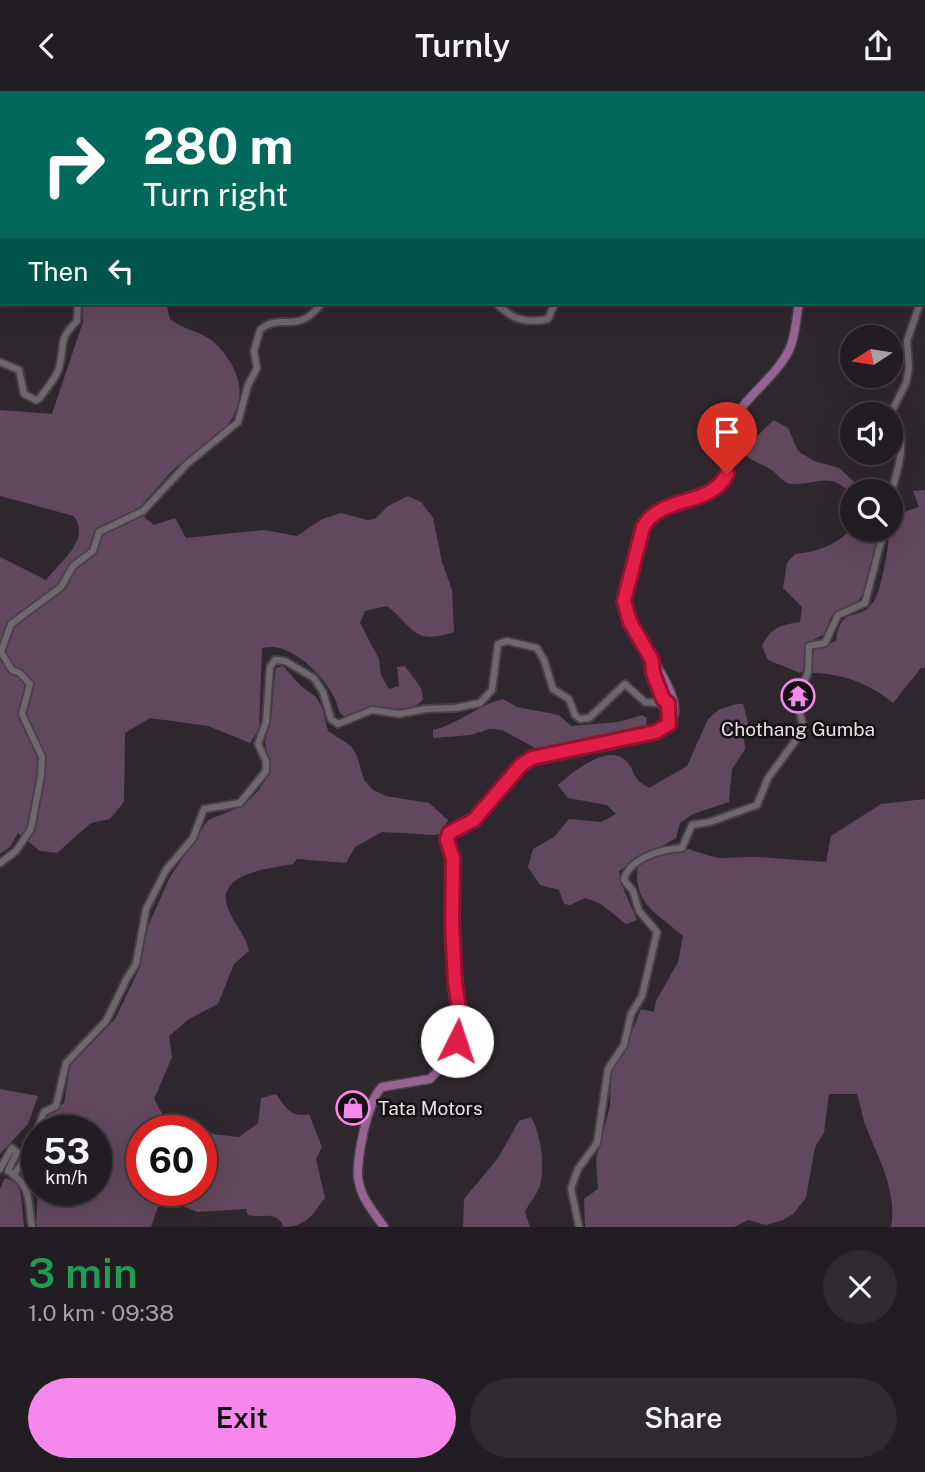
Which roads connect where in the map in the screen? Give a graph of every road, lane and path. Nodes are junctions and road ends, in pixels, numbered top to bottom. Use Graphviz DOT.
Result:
graph roads {
  1 [pos="78,305"];
  2 [pos="320,305"];
  3 [pos="498,305"];
  4 [pos="554,305"];
  5 [pos="799,305"];
  6 [pos="919,305"];
  7 [pos="0,362"];
  8 [pos="894,479"];
  9 [pos="881,542"];
  10 [pos="652,660"];
  11 [pos="666,702"];
  12 [pos="669,724"];
  13 [pos="0,863"];
  14 [pos="0,1169"];
  15 [pos="12,1174"];
  16 [pos="32,1227"];
  17 [pos="384,1227"];
  18 [pos="579,1227"];
  1 -- 7 [label="street"];
  2 -- 13 [label="street"];
  3 -- 4 [label="street"];
  5 -- 10 [label="main road"];
  6 -- 8 [label="street"];
  9 -- 18 [label="street"];
  10 -- 11 [label="street"];
  10 -- 12 [label="main road"];
  11 -- 12 [label="street"];
  11 -- 15 [label="street"];
  12 -- 17 [label="main road"];
  14 -- 15 [label="street"];
  15 -- 16 [label="street"];
}
